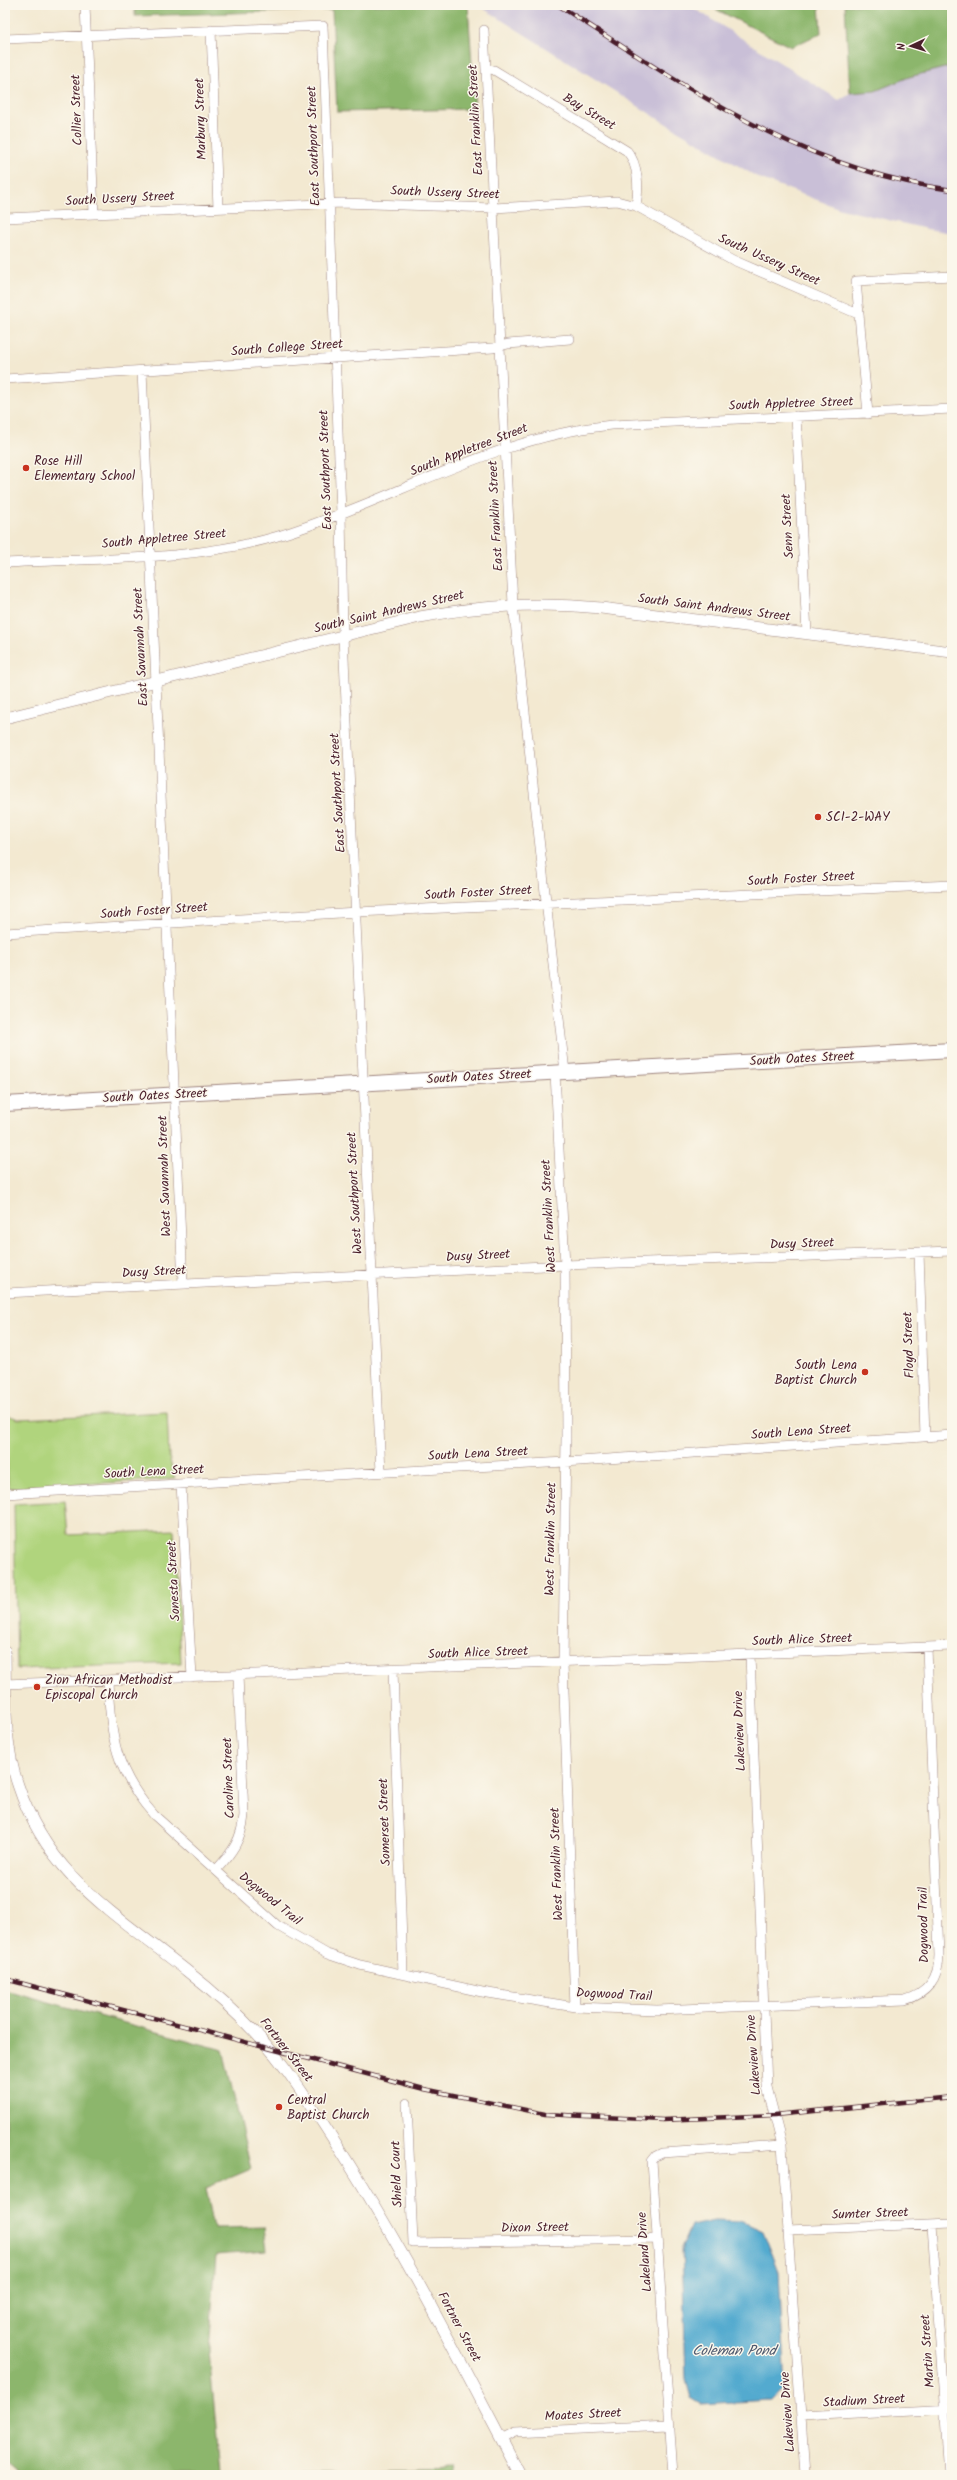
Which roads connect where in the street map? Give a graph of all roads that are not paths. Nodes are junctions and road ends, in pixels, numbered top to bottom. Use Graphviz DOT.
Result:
graph roads {
  1 [pos="85,5"];
  2 [pos="211,30"];
  3 [pos="484,30"];
  4 [pos="87,35"];
  5 [pos="5,39"];
  6 [pos="486,68"];
  7 [pos="329,203"];
  8 [pos="636,206"];
  9 [pos="218,208"];
  10 [pos="494,208"];
  11 [pos="94,213"];
  12 [pos="5,218"];
  13 [pos="952,276"];
  14 [pos="858,314"];
  15 [pos="570,339"];
  16 [pos="501,345"];
  17 [pos="335,358"];
  18 [pos="142,371"];
  19 [pos="5,379"];
  20 [pos="952,409"];
  21 [pos="868,414"];
  22 [pos="796,416"];
  23 [pos="506,449"];
  24 [pos="341,513"];
  25 [pos="149,556"];
  26 [pos="5,563"];
  27 [pos="513,604"];
  28 [pos="807,634"];
  29 [pos="343,636"];
  30 [pos="952,652"];
  31 [pos="156,682"];
  32 [pos="5,718"];
  33 [pos="952,885"];
  34 [pos="547,903"];
  35 [pos="357,912"];
  36 [pos="166,923"];
  37 [pos="5,934"];
  38 [pos="952,1050"];
  39 [pos="560,1072"];
  40 [pos="364,1084"];
  41 [pos="174,1095"];
  42 [pos="5,1104"];
  43 [pos="952,1251"];
  44 [pos="919,1252"];
  45 [pos="565,1265"];
  46 [pos="372,1275"];
  47 [pos="183,1284"];
  48 [pos="5,1293"];
  49 [pos="952,1435"];
  50 [pos="926,1437"];
  51 [pos="565,1462"];
  52 [pos="381,1472"];
  53 [pos="181,1484"];
  54 [pos="5,1494"];
  55 [pos="952,1646"];
  56 [pos="927,1648"];
  57 [pos="5,1651"];
  58 [pos="750,1655"];
  59 [pos="563,1663"];
  60 [pos="393,1669"];
  61 [pos="238,1675"];
  62 [pos="192,1677"];
  63 [pos="108,1680"];
  64 [pos="5,1684"];
  65 [pos="216,1870"];
  66 [pos="403,1974"];
  67 [pos="763,2006"];
  68 [pos="575,2007"];
  69 [pos="407,2103"];
  70 [pos="782,2145"];
  71 [pos="952,2223"];
  72 [pos="932,2225"];
  73 [pos="788,2230"];
  74 [pos="658,2239"];
  75 [pos="413,2243"];
  76 [pos="402,2253"];
  77 [pos="948,2410"];
  78 [pos="802,2417"];
  79 [pos="669,2425"];
  80 [pos="501,2439"];
  81 [pos="520,2475"];
  82 [pos="673,2475"];
  83 [pos="805,2475"];
  84 [pos="949,2475"];
  1 -- 4 [label="street, Collier Street"];
  2 -- 4 [label="street"];
  2 -- 7 [label="street, East Southport Street"];
  2 -- 9 [label="street, Marbury Street"];
  3 -- 6 [label="street, East Franklin Street"];
  4 -- 5 [label="street"];
  4 -- 11 [label="street, Collier Street"];
  6 -- 8 [label="street, Bay Street"];
  6 -- 10 [label="street, East Franklin Street"];
  7 -- 9 [label="street, South Ussery Street"];
  7 -- 10 [label="street, South Ussery Street"];
  7 -- 17 [label="street, East Southport Street"];
  8 -- 10 [label="street, South Ussery Street"];
  8 -- 14 [label="street, South Ussery Street"];
  9 -- 11 [label="street, South Ussery Street"];
  10 -- 16 [label="street, East Franklin Street"];
  11 -- 12 [label="street, South Ussery Street"];
  13 -- 14 [label="street"];
  14 -- 21 [label="street"];
  15 -- 16 [label="street, South College Street"];
  16 -- 17 [label="street, South College Street"];
  16 -- 23 [label="street, East Franklin Street"];
  17 -- 18 [label="street, South College Street"];
  17 -- 24 [label="street, East Southport Street"];
  18 -- 19 [label="street, South College Street"];
  18 -- 25 [label="street, East Savannah Street"];
  20 -- 21 [label="street, South Appletree Street"];
  21 -- 22 [label="street, South Appletree Street"];
  22 -- 23 [label="street, South Appletree Street"];
  22 -- 28 [label="street, Senn Street"];
  23 -- 24 [label="street, South Appletree Street"];
  23 -- 27 [label="street, East Franklin Street"];
  24 -- 25 [label="street, South Appletree Street"];
  24 -- 29 [label="street, East Southport Street"];
  25 -- 26 [label="street, South Appletree Street"];
  25 -- 31 [label="street, East Savannah Street"];
  27 -- 28 [label="street, South Saint Andrews Street"];
  27 -- 29 [label="street, South Saint Andrews Street"];
  27 -- 34 [label="street, East Franklin Street"];
  28 -- 30 [label="street, South Saint Andrews Street"];
  29 -- 31 [label="street, South Saint Andrews Street"];
  29 -- 35 [label="street, East Southport Street"];
  31 -- 32 [label="street, South Saint Andrews Street"];
  31 -- 36 [label="street, East Savannah Street"];
  33 -- 34 [label="street, South Foster Street"];
  34 -- 35 [label="street, South Foster Street"];
  34 -- 39 [label="street, West Franklin Street"];
  35 -- 36 [label="street, South Foster Street"];
  35 -- 40 [label="street, West Southport Street"];
  36 -- 37 [label="street, South Foster Street"];
  36 -- 41 [label="street, West Savannah Street"];
  38 -- 39 [label="main road, South Oates Street"];
  39 -- 40 [label="main road, South Oates Street"];
  39 -- 45 [label="street, West Franklin Street"];
  40 -- 41 [label="main road, South Oates Street"];
  40 -- 46 [label="street, West Southport Street"];
  41 -- 42 [label="main road, South Oates Street"];
  41 -- 47 [label="street, West Savannah Street"];
  43 -- 44 [label="street, Dusy Street"];
  44 -- 45 [label="street, Dusy Street"];
  44 -- 50 [label="street, Floyd Street"];
  45 -- 46 [label="street, Dusy Street"];
  45 -- 51 [label="street, West Franklin Street"];
  46 -- 47 [label="street, Dusy Street"];
  46 -- 52 [label="street, West Southport Street"];
  47 -- 48 [label="street, Dusy Street"];
  49 -- 50 [label="street, South Lena Street"];
  50 -- 51 [label="street, South Lena Street"];
  51 -- 52 [label="street, South Lena Street"];
  51 -- 59 [label="street, West Franklin Street"];
  52 -- 53 [label="street, South Lena Street"];
  53 -- 54 [label="street, South Lena Street"];
  53 -- 62 [label="street, Sonesta Street"];
  55 -- 56 [label="street, South Alice Street"];
  56 -- 58 [label="street, South Alice Street"];
  56 -- 67 [label="street, Dogwood Trail"];
  57 -- 64 [label="street, Fortner Street"];
  58 -- 59 [label="street, South Alice Street"];
  58 -- 67 [label="street, Lakeview Drive"];
  59 -- 60 [label="street, South Alice Street"];
  59 -- 68 [label="street, West Franklin Street"];
  60 -- 61 [label="street, South Alice Street"];
  60 -- 66 [label="street, Somerset Street"];
  61 -- 62 [label="street, South Alice Street"];
  61 -- 65 [label="street, Caroline Street"];
  62 -- 63 [label="street, South Alice Street"];
  63 -- 64 [label="street, South Alice Street"];
  63 -- 65 [label="street, Dogwood Trail"];
  64 -- 76 [label="street, Fortner Street"];
  65 -- 66 [label="street, Dogwood Trail"];
  66 -- 68 [label="street, Dogwood Trail"];
  67 -- 68 [label="street, Dogwood Trail"];
  67 -- 70 [label="street, Lakeview Drive"];
  69 -- 75 [label="street, Shield Court"];
  70 -- 73 [label="street, Lakeview Drive"];
  70 -- 74 [label="street, Lakeland Drive"];
  71 -- 72 [label="street, Sumter Street"];
  72 -- 73 [label="street, Sumter Street"];
  72 -- 77 [label="street, Martin Street"];
  73 -- 78 [label="street, Lakeview Drive"];
  74 -- 75 [label="street, Dixon Street"];
  74 -- 79 [label="street, Lakeland Drive"];
  75 -- 76 [label="street"];
  76 -- 80 [label="street, Fortner Street"];
  77 -- 78 [label="street, Stadium Street"];
  77 -- 84 [label="street, Martin Street"];
  78 -- 83 [label="street, Lakeview Drive"];
  79 -- 80 [label="street, Moates Street"];
  79 -- 82 [label="street, Lakeland Drive"];
  80 -- 81 [label="street, Fortner Street"];
}
